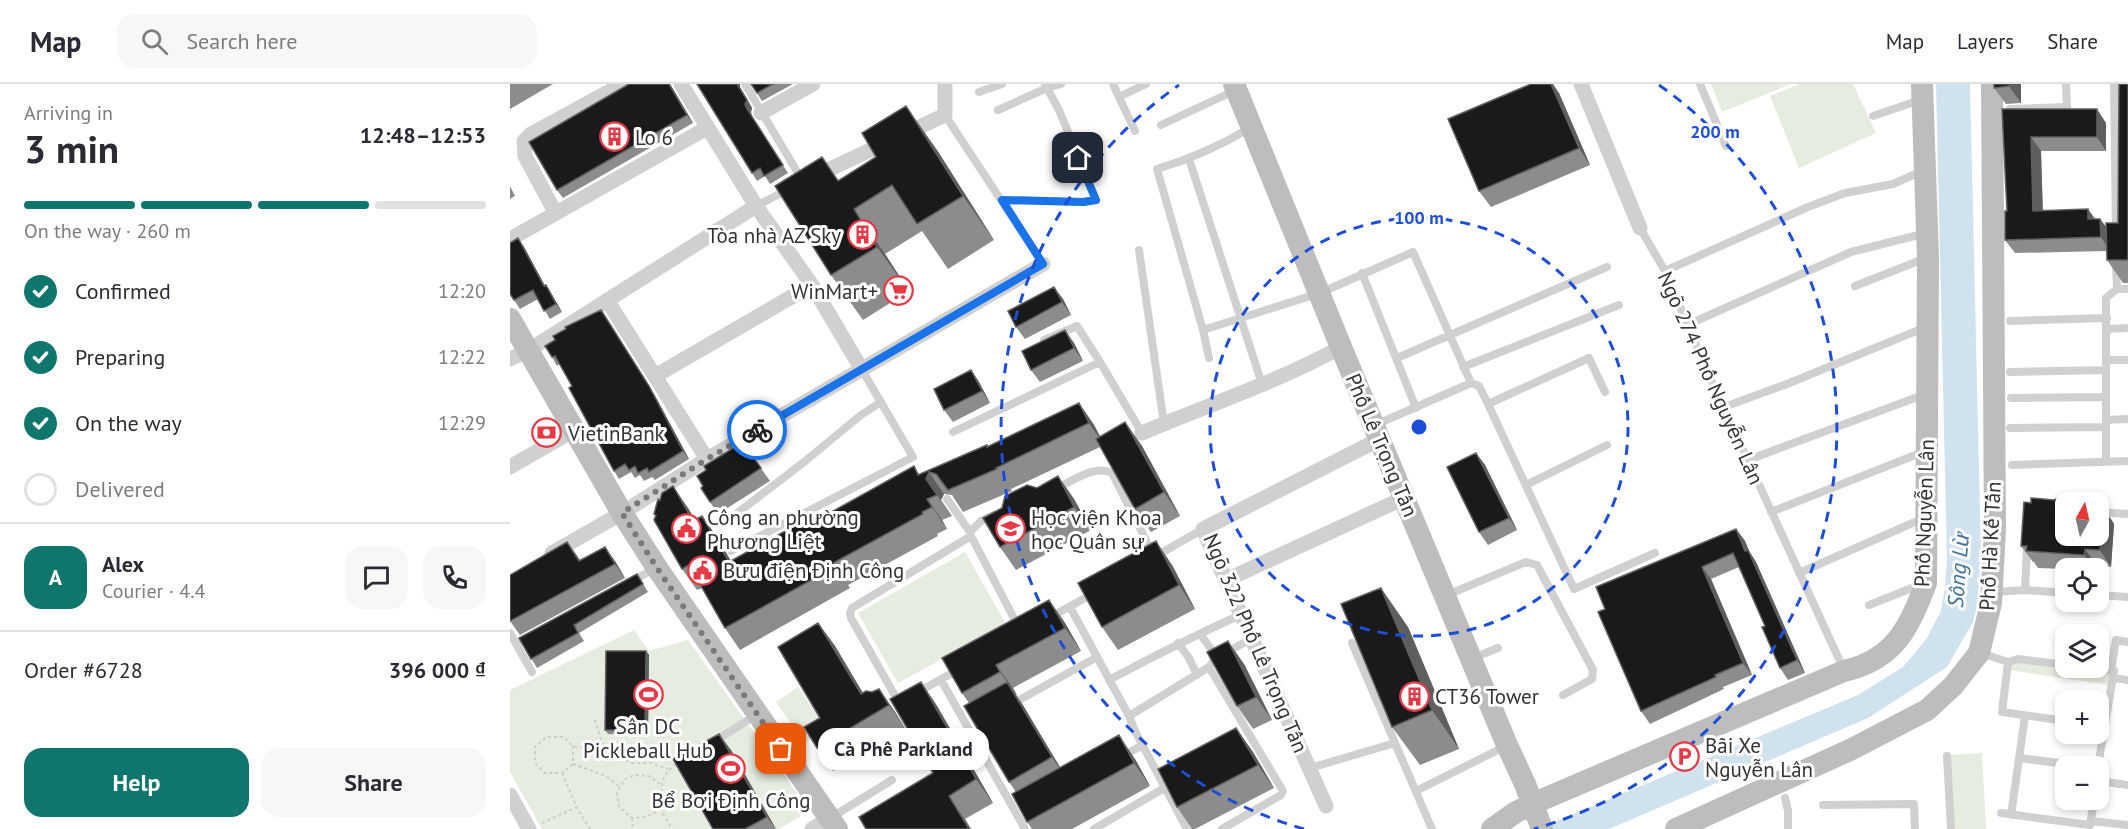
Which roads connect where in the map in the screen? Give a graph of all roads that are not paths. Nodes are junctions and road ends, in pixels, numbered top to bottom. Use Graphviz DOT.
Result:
graph roads {
  1 [pos="623,84"];
  2 [pos="681,84"];
  3 [pos="745,84"];
  4 [pos="813,84"];
  5 [pos="945,84"];
  6 [pos="1002,84"];
  7 [pos="1061,84"];
  8 [pos="1113,84"];
  9 [pos="1146,84"];
  10 [pos="1581,84"];
  11 [pos="1700,84"];
  12 [pos="1992,84"];
  13 [pos="2066,84"];
  14 [pos="2115,84"];
  15 [pos="1046,86"];
  16 [pos="1236,87"];
  17 [pos="979,92"];
  18 [pos="1922,92"];
  19 [pos="1119,97"];
  20 [pos="2009,109"];
  21 [pos="998,110"];
  22 [pos="761,113"];
  23 [pos="945,115"];
  24 [pos="1873,116"];
  25 [pos="1161,125"];
  26 [pos="1252,126"];
  27 [pos="707,128"];
  28 [pos="1136,131"];
  29 [pos="1726,146"];
  30 [pos="1189,159"];
  31 [pos="1925,170"];
  32 [pos="803,182"];
  33 [pos="1002,200"];
  34 [pos="756,206"];
  35 [pos="555,212"];
  36 [pos="1640,228"];
  37 [pos="1926,233"];
  38 [pos="510,239"];
  39 [pos="2116,244"];
  40 [pos="1139,250"];
  41 [pos="2116,255"];
  42 [pos="1928,258"];
  43 [pos="1043,264"];
  44 [pos="1607,267"];
  45 [pos="1665,271"];
  46 [pos="1362,273"];
  47 [pos="812,285"];
  48 [pos="1855,286"];
  49 [pos="2117,290"];
  50 [pos="2128,290"];
  51 [pos="1320,293"];
  52 [pos="607,300"];
  53 [pos="1619,305"];
  54 [pos="1242,317"];
  55 [pos="2107,318"];
  56 [pos="510,319"];
  57 [pos="2010,321"];
  58 [pos="1687,325"];
  59 [pos="1927,326"];
  60 [pos="2128,328"];
  61 [pos="2107,329"];
  62 [pos="1203,330"];
  63 [pos="1450,336"];
  64 [pos="1044,340"];
  65 [pos="1341,347"];
  66 [pos="519,355"];
  67 [pos="1209,358"];
  68 [pos="1397,358"];
  69 [pos="2106,360"];
  70 [pos="2128,360"];
  71 [pos="1100,362"];
  72 [pos="1464,367"];
  73 [pos="862,370"];
  74 [pos="2106,370"];
  75 [pos="2010,372"];
  76 [pos="655,376"];
  77 [pos="1471,383"];
  78 [pos="1262,384"];
  79 [pos="1605,392"];
  80 [pos="1927,394"];
  81 [pos="2106,397"];
  82 [pos="2011,398"];
  83 [pos="881,402"];
  84 [pos="1488,404"];
  85 [pos="1724,407"];
  86 [pos="1416,408"];
  87 [pos="2128,419"];
  88 [pos="2106,423"];
  89 [pos="1164,424"];
  90 [pos="2010,428"];
  91 [pos="574,430"];
  92 [pos="953,432"];
  93 [pos="1377,432"];
  94 [pos="1142,433"];
  95 [pos="1607,445"];
  96 [pos="1927,450"];
  97 [pos="707,459"];
  98 [pos="1748,460"];
  99 [pos="2128,460"];
  100 [pos="2106,461"];
  101 [pos="2012,465"];
  102 [pos="510,466"];
  103 [pos="1526,485"];
  104 [pos="1045,493"];
  105 [pos="1404,498"];
  106 [pos="947,499"];
  107 [pos="1003,512"];
  108 [pos="1771,512"];
  109 [pos="622,513"];
  110 [pos="2109,513"];
  111 [pos="2128,514"];
  112 [pos="1926,517"];
  113 [pos="727,521"];
  114 [pos="1203,528"];
  115 [pos="970,534"];
  116 [pos="2028,543"];
  117 [pos="732,551"];
  118 [pos="1655,553"];
  119 [pos="1155,557"];
  120 [pos="541,560"];
  121 [pos="1145,563"];
  122 [pos="657,568"];
  123 [pos="1799,573"];
  124 [pos="1226,580"];
  125 [pos="1926,583"];
  126 [pos="627,584"];
  127 [pos="1098,590"];
  128 [pos="2025,590"];
  129 [pos="2055,592"];
  130 [pos="1991,593"];
  131 [pos="1446,595"];
  132 [pos="2109,596"];
  133 [pos="2128,597"];
  134 [pos="1869,605"];
  135 [pos="1070,607"];
  136 [pos="1240,615"];
  137 [pos="1041,622"];
  138 [pos="1031,627"];
  139 [pos="1021,632"];
  140 [pos="510,633"];
  141 [pos="537,633"];
  142 [pos="1201,635"];
  143 [pos="1011,638"];
  144 [pos="1251,639"];
  145 [pos="2128,642"];
  146 [pos="1178,643"];
  147 [pos="1352,643"];
  148 [pos="516,644"];
  149 [pos="1498,648"];
  150 [pos="1979,653"];
  151 [pos="1097,657"];
  152 [pos="1217,657"];
  153 [pos="1472,659"];
  154 [pos="2008,662"];
  155 [pos="2055,663"];
  156 [pos="1209,667"];
  157 [pos="961,668"];
  158 [pos="1844,671"];
  159 [pos="532,672"];
  160 [pos="2109,673"];
  161 [pos="2112,674"];
  162 [pos="1197,675"];
  163 [pos="941,680"];
  164 [pos="1109,680"];
  165 [pos="2128,680"];
  166 [pos="2109,690"];
  167 [pos="1563,695"];
  168 [pos="1008,707"];
  169 [pos="757,714"];
  170 [pos="1130,716"];
  171 [pos="2025,716"];
  172 [pos="2055,720"];
  173 [pos="979,723"];
  174 [pos="969,728"];
  175 [pos="1395,743"];
  176 [pos="1143,745"];
  177 [pos="1507,745"];
  178 [pos="705,747"];
  179 [pos="1947,756"];
  180 [pos="2019,758"];
  181 [pos="1112,763"];
  182 [pos="2055,763"];
  183 [pos="1310,768"];
  184 [pos="892,780"];
  185 [pos="2109,782"];
  186 [pos="2128,785"];
  187 [pos="1166,787"];
  188 [pos="1416,791"];
  189 [pos="510,795"];
  190 [pos="1785,798"];
  191 [pos="1823,805"];
  192 [pos="1326,806"];
  193 [pos="1029,810"];
  194 [pos="2092,810"];
  195 [pos="2001,813"];
  196 [pos="2011,815"];
  197 [pos="1018,816"];
  198 [pos="1537,817"];
  199 [pos="2090,825"];
  200 [pos="2128,825"];
  201 [pos="826,826"];
  202 [pos="534,827"];
  203 [pos="1691,827"];
  204 [pos="1025,829"];
  205 [pos="1094,829"];
  206 [pos="1187,829"];
  207 [pos="1222,829"];
  208 [pos="1432,829"];
  209 [pos="1492,829"];
  210 [pos="1788,829"];
  211 [pos="1915,829"];
  212 [pos="1951,829"];
  1 -- 35 [label="street"];
  2 -- 27 [label="street"];
  3 -- 22 [label="lane"];
  4 -- 22 [label="street"];
  5 -- 23 [label="street"];
  6 -- 17 [label="lane"];
  7 -- 15 [label="lane"];
  8 -- 19 [label="lane"];
  9 -- 19 [label="lane"];
  10 -- 36 [label="street, Ngõ 274 Phố Nguyễn Lân"];
  11 -- 29 [label="lane"];
  12 -- 130 [label="street, Phố Hà Kế Tấn"];
  13 -- 20 [label="lane"];
  14 -- 39 [label="lane"];
  15 -- 21 [label="lane"];
  15 -- 33 [label="lane"];
  16 -- 25 [label="lane"];
  16 -- 26 [label="street, Phố Lê Trọng Tấn"];
  18 -- 24 [label="lane"];
  18 -- 31 [label="street, Phố Nguyễn Lân"];
  19 -- 28 [label="lane"];
  22 -- 32 [label="lane"];
  23 -- 32 [label="street"];
  23 -- 33 [label="lane"];
  26 -- 30 [label="lane"];
  26 -- 51 [label="street, Phố Lê Trọng Tấn"];
  27 -- 34 [label="street"];
  27 -- 35 [label="street"];
  30 -- 54 [label="lane"];
  30 -- 62 [label="lane"];
  31 -- 37 [label="street, Phố Nguyễn Lân"];
  31 -- 45 [label="lane"];
  32 -- 34 [label="lane"];
  33 -- 43 [label="lane"];
  34 -- 47 [label="street"];
  34 -- 52 [label="street"];
  35 -- 38 [label="street"];
  36 -- 45 [label="lane, Ngõ 274 Phố Nguyễn Lân"];
  37 -- 42 [label="street, Phố Nguyễn Lân"];
  37 -- 58 [label="lane"];
  40 -- 89 [label="lane"];
  41 -- 49 [label="lane"];
  42 -- 48 [label="lane"];
  42 -- 59 [label="street, Phố Nguyễn Lân"];
  43 -- 73 [label="street"];
  44 -- 63 [label="lane"];
  45 -- 58 [label="lane, Ngõ 274 Phố Nguyễn Lân"];
  46 -- 51 [label="lane"];
  46 -- 63 [label="lane"];
  46 -- 68 [label="lane"];
  47 -- 73 [label="street"];
  47 -- 76 [label="street"];
  49 -- 50 [label="lane"];
  49 -- 55 [label="lane"];
  51 -- 54 [label="lane"];
  51 -- 65 [label="street, Phố Lê Trọng Tấn"];
  52 -- 66 [label="street"];
  52 -- 76 [label="street"];
  53 -- 72 [label="lane"];
  54 -- 62 [label="lane"];
  54 -- 78 [label="lane"];
  55 -- 57 [label="lane"];
  55 -- 61 [label="lane"];
  56 -- 66 [label="street"];
  58 -- 85 [label="lane, Ngõ 274 Phố Nguyễn Lân"];
  59 -- 80 [label="street, Phố Nguyễn Lân"];
  59 -- 85 [label="lane"];
  60 -- 61 [label="lane"];
  61 -- 69 [label="lane"];
  62 -- 67 [label="lane"];
  63 -- 68 [label="lane"];
  63 -- 72 [label="lane"];
  64 -- 71 [label="lane"];
  65 -- 78 [label="street"];
  65 -- 93 [label="street, Phố Lê Trọng Tấn"];
  66 -- 91 [label="street"];
  68 -- 86 [label="lane"];
  69 -- 70 [label="lane"];
  69 -- 74 [label="lane"];
  71 -- 92 [label="lane"];
  71 -- 94 [label="lane"];
  72 -- 77 [label="lane"];
  73 -- 83 [label="lane"];
  73 -- 97 [label="street"];
  74 -- 75 [label="lane"];
  74 -- 81 [label="lane"];
  76 -- 97 [label="street"];
  77 -- 84 [label="lane"];
  77 -- 86 [label="lane"];
  78 -- 89 [label="street"];
  79 -- 84 [label="lane"];
  80 -- 96 [label="street, Phố Nguyễn Lân"];
  80 -- 98 [label="lane"];
  81 -- 82 [label="lane"];
  81 -- 88 [label="lane"];
  83 -- 113 [label="lane"];
  83 -- 117 [label="lane"];
  84 -- 103 [label="lane"];
  85 -- 98 [label="lane, Ngõ 274 Phố Nguyễn Lân"];
  86 -- 93 [label="lane"];
  87 -- 88 [label="lane"];
  88 -- 90 [label="lane"];
  88 -- 100 [label="lane"];
  89 -- 94 [label="street"];
  91 -- 102 [label="street"];
  91 -- 109 [label="street"];
  93 -- 105 [label="street, Phố Lê Trọng Tấn"];
  93 -- 114 [label="street, Ngõ 322 Phố Lê Trọng Tấn"];
  95 -- 103 [label="lane"];
  96 -- 108 [label="lane"];
  96 -- 112 [label="street, Phố Nguyễn Lân"];
  97 -- 109 [label="street"];
  98 -- 108 [label="lane, Ngõ 274 Phố Nguyễn Lân"];
  99 -- 100 [label="lane"];
  100 -- 101 [label="lane"];
  103 -- 118 [label="lane"];
  104 -- 119 [label="lane"];
  105 -- 124 [label="street"];
  105 -- 131 [label="street, Phố Lê Trọng Tấn"];
  106 -- 115 [label="lane"];
  107 -- 115 [label="lane"];
  108 -- 123 [label="lane, Ngõ 274 Phố Nguyễn Lân"];
  109 -- 120 [label="street"];
  109 -- 122 [label="street"];
  110 -- 111 [label="lane"];
  112 -- 123 [label="lane"];
  112 -- 125 [label="street, Phố Nguyễn Lân"];
  114 -- 119 [label="lane"];
  114 -- 124 [label="street, Ngõ 322 Phố Lê Trọng Tấn"];
  115 -- 139 [label="lane"];
  115 -- 163 [label="lane"];
  116 -- 128 [label="lane"];
  119 -- 121 [label="lane"];
  122 -- 126 [label="lane"];
  122 -- 169 [label="street"];
  123 -- 158 [label="lane, Ngõ 274 Phố Nguyễn Lân"];
  124 -- 136 [label="street, Ngõ 322 Phố Lê Trọng Tấn"];
  125 -- 134 [label="lane"];
  125 -- 158 [label="street, Phố Nguyễn Lân"];
  127 -- 135 [label="lane"];
  128 -- 129 [label="lane"];
  128 -- 130 [label="lane"];
  130 -- 150 [label="street, Phố Hà Kế Tấn"];
  131 -- 153 [label="street, Phố Lê Trọng Tấn"];
  131 -- 167 [label="lane"];
  132 -- 133 [label="lane"];
  135 -- 137 [label="lane"];
  135 -- 151 [label="lane"];
  136 -- 142 [label="lane"];
  136 -- 144 [label="street, Ngõ 322 Phố Lê Trọng Tấn"];
  138 -- 139 [label="lane"];
  139 -- 143 [label="lane"];
  140 -- 148 [label="lane"];
  141 -- 148 [label="lane"];
  142 -- 146 [label="lane"];
  142 -- 152 [label="lane"];
  144 -- 152 [label="lane"];
  144 -- 183 [label="street, Ngõ 322 Phố Lê Trọng Tấn"];
  145 -- 161 [label="lane"];
  146 -- 162 [label="lane"];
  146 -- 164 [label="lane"];
  147 -- 175 [label="lane"];
  148 -- 159 [label="lane"];
  149 -- 153 [label="lane"];
  150 -- 154 [label="lane"];
  150 -- 203 [label="street, Phố Hà Kế Tấn"];
  151 -- 164 [label="lane"];
  151 -- 168 [label="lane"];
  152 -- 156 [label="lane"];
  153 -- 177 [label="street, Phố Lê Trọng Tấn"];
  154 -- 155 [label="lane"];
  154 -- 171 [label="lane"];
  156 -- 162 [label="lane"];
  156 -- 207 [label="lane"];
  157 -- 163 [label="lane"];
  158 -- 198 [label="street, Phố Nguyễn Lân"];
  160 -- 161 [label="lane"];
  161 -- 165 [label="lane"];
  161 -- 166 [label="lane"];
  162 -- 170 [label="lane"];
  163 -- 174 [label="lane"];
  164 -- 170 [label="lane"];
  169 -- 178 [label="lane"];
  169 -- 201 [label="street"];
  170 -- 176 [label="lane"];
  171 -- 172 [label="lane"];
  171 -- 180 [label="lane"];
  173 -- 174 [label="lane"];
  174 -- 197 [label="lane"];
  175 -- 183 [label="lane"];
  175 -- 188 [label="lane"];
  176 -- 181 [label="lane"];
  176 -- 187 [label="lane"];
  177 -- 188 [label="lane"];
  177 -- 198 [label="street, Phố Lê Trọng Tấn"];
  179 -- 212 [label="lane"];
  180 -- 182 [label="lane"];
  180 -- 196 [label="lane"];
  183 -- 192 [label="street, Ngõ 322 Phố Lê Trọng Tấn"];
  184 -- 201 [label="lane"];
  185 -- 186 [label="lane"];
  187 -- 205 [label="lane"];
  187 -- 206 [label="lane"];
  188 -- 208 [label="lane"];
  189 -- 202 [label="street"];
  190 -- 210 [label="lane"];
  191 -- 211 [label="lane"];
  193 -- 197 [label="lane"];
  194 -- 199 [label="lane"];
  195 -- 196 [label="lane"];
  196 -- 199 [label="lane"];
  197 -- 204 [label="lane"];
  198 -- 209 [label="street, Phố Nguyễn Lân"];
  199 -- 200 [label="lane"];
}
